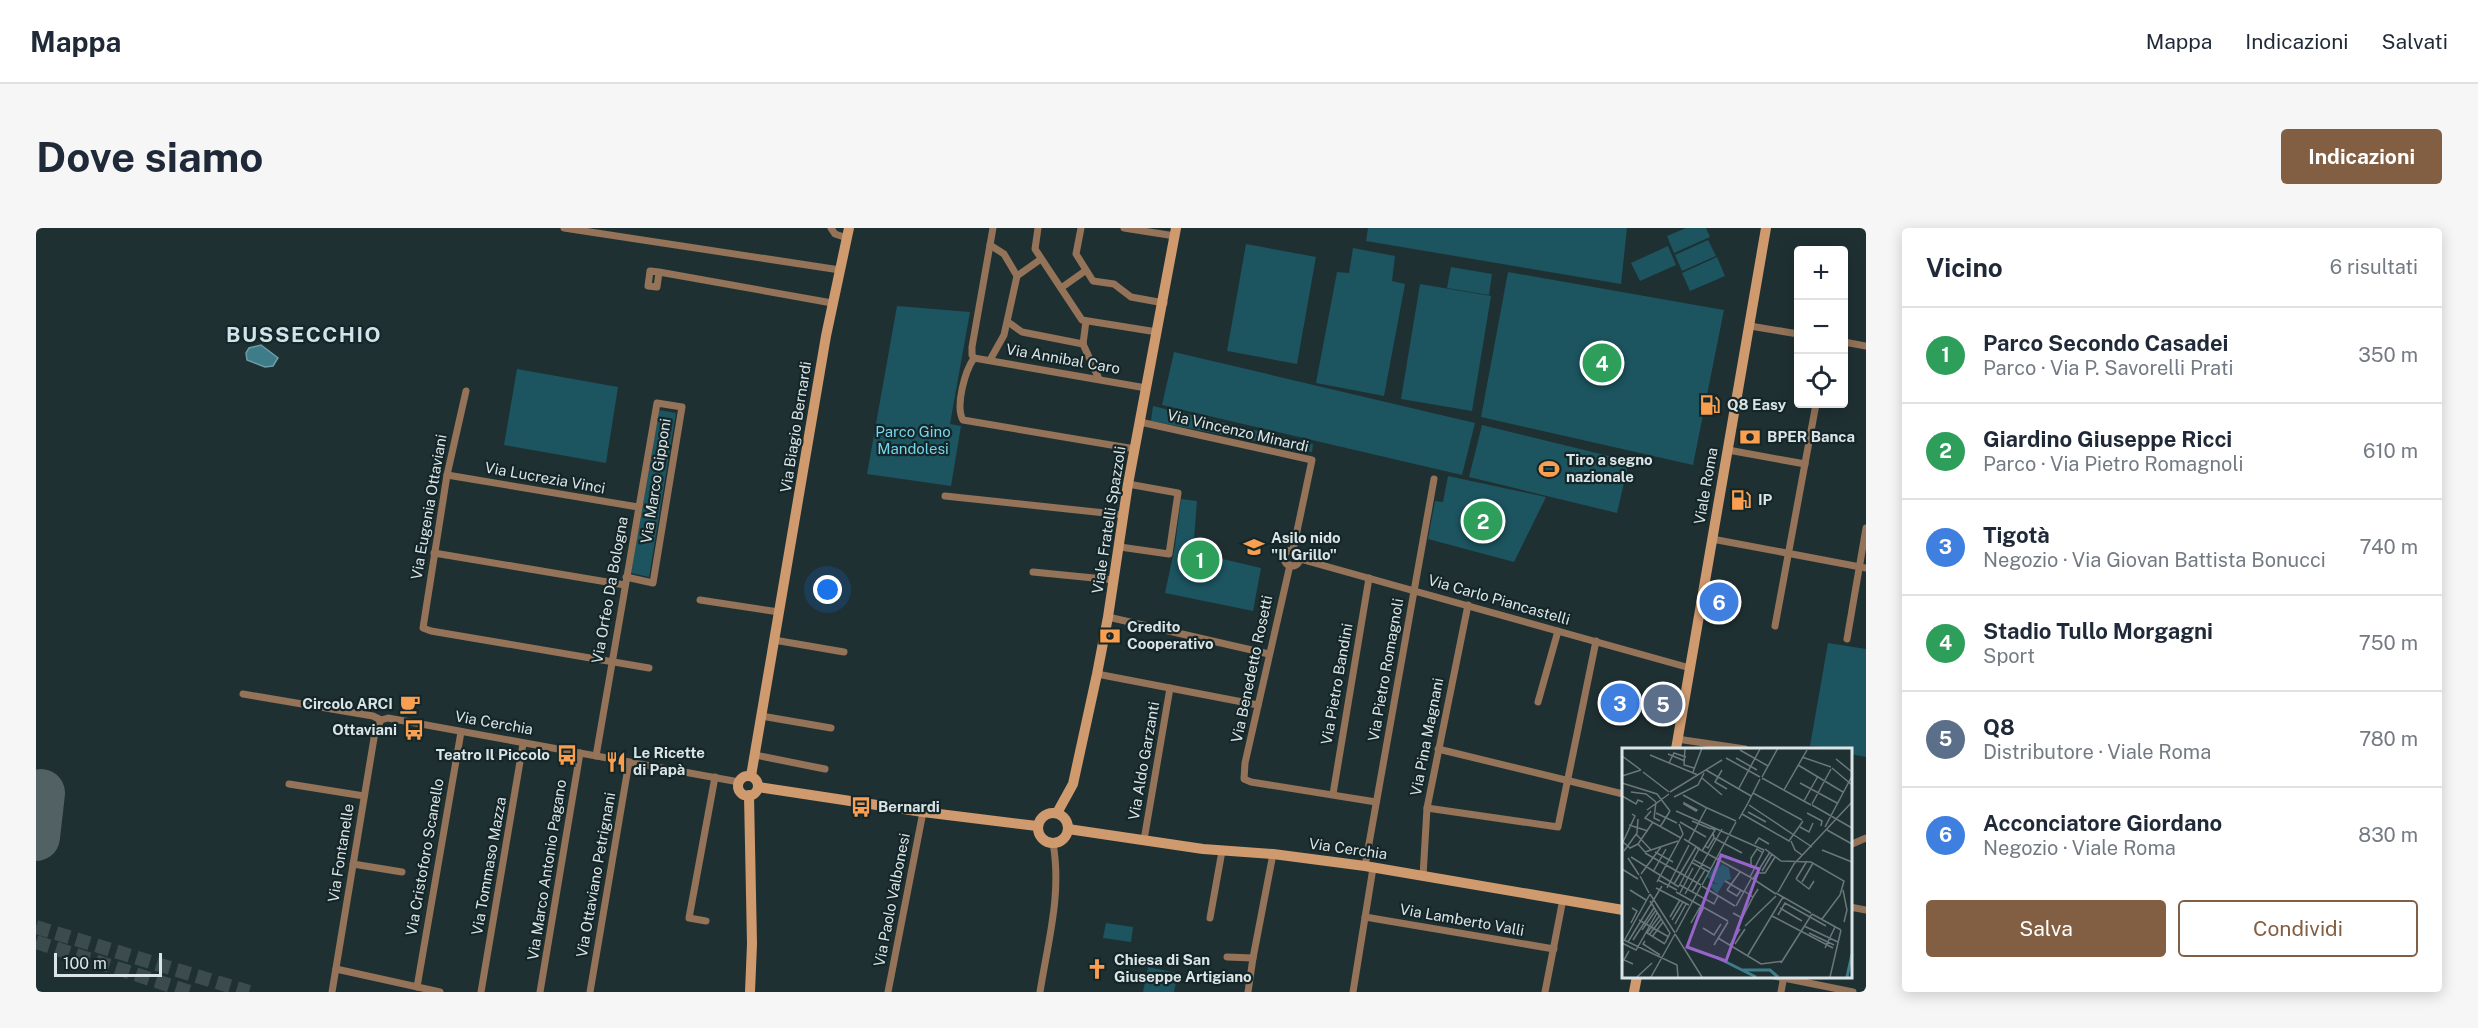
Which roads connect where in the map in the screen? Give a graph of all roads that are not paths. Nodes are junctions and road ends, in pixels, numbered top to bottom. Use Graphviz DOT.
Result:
graph roads {
  1 [pos="564,228"];
  2 [pos="831,228"];
  3 [pos="993,228"];
  4 [pos="1038,228"];
  5 [pos="1081,228"];
  6 [pos="1124,228"];
  7 [pos="1766,228"];
  8 [pos="1175,232"];
  9 [pos="848,233"];
  10 [pos="990,245"];
  11 [pos="1041,259"];
  12 [pos="840,270"];
  13 [pos="1085,271"];
  14 [pos="659,272"];
  15 [pos="1017,276"];
  16 [pos="1061,288"];
  17 [pos="832,303"];
  18 [pos="1164,303"];
  19 [pos="1086,321"];
  20 [pos="1008,322"];
  21 [pos="1750,326"];
  22 [pos="1157,332"];
  23 [pos="1794,333"];
  24 [pos="1848,343"];
  25 [pos="1083,344"];
  26 [pos="1866,346"];
  27 [pos="974,358"];
  28 [pos="990,360"];
  29 [pos="1099,379"];
  30 [pos="1146,388"];
  31 [pos="466,391"];
  32 [pos="1815,408"];
  33 [pos="1140,422"];
  34 [pos="653,428"];
  35 [pos="1135,449"];
  36 [pos="1728,450"];
  37 [pos="1805,464"];
  38 [pos="447,475"];
  39 [pos="1434,479"];
  40 [pos="1128,484"];
  41 [pos="945,496"];
  42 [pos="638,507"];
  43 [pos="1124,514"];
  44 [pos="1866,528"];
  45 [pos="1712,539"];
  46 [pos="1120,547"];
  47 [pos="1293,550"];
  48 [pos="434,553"];
  49 [pos="1788,553"];
  50 [pos="1300,559"];
  51 [pos="1290,565"];
  52 [pos="1863,567"];
  53 [pos="1033,572"];
  54 [pos="1369,578"];
  55 [pos="1114,580"];
  56 [pos="625,581"];
  57 [pos="1414,590"];
  58 [pos="700,600"];
  59 [pos="1468,605"];
  60 [pos="778,612"];
  61 [pos="1108,617"];
  62 [pos="1775,626"];
  63 [pos="1558,631"];
  64 [pos="1847,639"];
  65 [pos="774,640"];
  66 [pos="1596,641"];
  67 [pos="844,652"];
  68 [pos="1269,654"];
  69 [pos="612,662"];
  70 [pos="649,668"];
  71 [pos="1690,668"];
  72 [pos="1097,674"];
  73 [pos="1170,688"];
  74 [pos="243,694"];
  75 [pos="1539,702"];
  76 [pos="1258,705"];
  77 [pos="761,716"];
  78 [pos="381,720"];
  79 [pos="831,728"];
  80 [pos="461,732"];
  81 [pos="523,744"];
  82 [pos="1677,744"];
  83 [pos="1731,748"];
  84 [pos="1438,749"];
  85 [pos="580,753"];
  86 [pos="755,755"];
  87 [pos="596,756"];
  88 [pos="629,762"];
  89 [pos="825,769"];
  90 [pos="751,776"];
  91 [pos="715,777"];
  92 [pos="1566,781"];
  93 [pos="739,782"];
  94 [pos="289,784"];
  95 [pos="758,787"];
  96 [pos="1333,794"];
  97 [pos="1622,794"];
  98 [pos="749,795"];
  99 [pos="364,796"];
  100 [pos="1376,802"];
  101 [pos="1427,808"];
  102 [pos="922,812"];
  103 [pos="1057,813"];
  104 [pos="1037,826"];
  105 [pos="1068,829"];
  106 [pos="1866,838"];
  107 [pos="1143,840"];
  108 [pos="1053,843"];
  109 [pos="1851,845"];
  110 [pos="1222,851"];
  111 [pos="1273,854"];
  112 [pos="353,864"];
  113 [pos="1369,867"];
  114 [pos="402,872"];
  115 [pos="1423,876"];
  116 [pos="1563,899"];
  117 [pos="1851,907"];
  118 [pos="1622,910"];
  119 [pos="1866,910"];
  120 [pos="1365,917"];
  121 [pos="1210,918"];
  122 [pos="706,921"];
  123 [pos="1554,949"];
  124 [pos="1227,957"];
  125 [pos="1253,958"];
  126 [pos="336,969"];
  127 [pos="1637,977"];
  128 [pos="1784,977"];
  129 [pos="1788,977"];
  130 [pos="417,987"];
  131 [pos="332,992"];
  132 [pos="440,992"];
  133 [pos="481,992"];
  134 [pos="540,992"];
  135 [pos="590,992"];
  136 [pos="750,992"];
  137 [pos="888,992"];
  138 [pos="1040,992"];
  139 [pos="1248,992"];
  140 [pos="1353,992"];
  141 [pos="1545,992"];
  142 [pos="1634,992"];
  143 [pos="1781,992"];
  144 [pos="1853,992"];
  1 -- 12 [label="street"];
  2 -- 9 [label="street, Via Biagio Bernardi"];
  3 -- 10 [label="street"];
  4 -- 11 [label="street"];
  5 -- 13 [label="street"];
  6 -- 8 [label="street"];
  7 -- 21 [label="street, Viale Roma"];
  8 -- 18 [label="street, Viale Fratelli Spazzoli"];
  9 -- 12 [label="street, Via Biagio Bernardi"];
  10 -- 15 [label="street"];
  10 -- 27 [label="street"];
  11 -- 15 [label="street"];
  11 -- 16 [label="street"];
  12 -- 17 [label="street, Via Biagio Bernardi"];
  13 -- 16 [label="street"];
  13 -- 18 [label="street"];
  14 -- 17 [label="street"];
  15 -- 20 [label="street"];
  16 -- 19 [label="street"];
  17 -- 60 [label="street, Via Biagio Bernardi"];
  18 -- 22 [label="street, Viale Fratelli Spazzoli"];
  19 -- 22 [label="street"];
  19 -- 25 [label="street"];
  20 -- 25 [label="street"];
  20 -- 28 [label="street"];
  21 -- 23 [label="street"];
  21 -- 36 [label="street, Viale Roma"];
  22 -- 30 [label="street, Viale Fratelli Spazzoli"];
  24 -- 26 [label="street"];
  25 -- 29 [label="street"];
  27 -- 28 [label="street, Via Annibal Caro"];
  27 -- 35 [label="street"];
  28 -- 29 [label="street, Via Annibal Caro"];
  29 -- 30 [label="street, Via Annibal Caro"];
  30 -- 33 [label="street, Viale Fratelli Spazzoli"];
  31 -- 38 [label="street, Via Eugenia Ottaviani"];
  32 -- 37 [label="street"];
  33 -- 35 [label="street, Viale Fratelli Spazzoli"];
  33 -- 47 [label="street, Via Vincenzo Minardi"];
  34 -- 42 [label="street, Via Orfeo Da Bologna"];
  34 -- 56 [label="street, Via Marco Gipponi"];
  35 -- 40 [label="street, Viale Fratelli Spazzoli"];
  36 -- 37 [label="street"];
  36 -- 45 [label="street, Viale Roma"];
  37 -- 49 [label="street"];
  38 -- 42 [label="street, Via Lucrezia Vinci"];
  38 -- 48 [label="street, Via Eugenia Ottaviani"];
  39 -- 57 [label="street, Via Pietro Romagnoli"];
  40 -- 43 [label="street, Viale Fratelli Spazzoli"];
  40 -- 46 [label="street"];
  41 -- 43 [label="street"];
  42 -- 56 [label="street, Via Orfeo Da Bologna"];
  43 -- 46 [label="street, Viale Fratelli Spazzoli"];
  44 -- 52 [label="street"];
  45 -- 49 [label="street"];
  45 -- 71 [label="street, Viale Roma"];
  46 -- 55 [label="street, Viale Fratelli Spazzoli"];
  47 -- 50 [label="street"];
  47 -- 51 [label="street"];
  48 -- 56 [label="street, Via Marco Gipponi"];
  48 -- 69 [label="street, Via Eugenia Ottaviani"];
  49 -- 52 [label="street"];
  49 -- 62 [label="street"];
  50 -- 51 [label="street"];
  50 -- 54 [label="street, Via Carlo Piancastelli"];
  51 -- 68 [label="street, Via Benedetto Rosetti"];
  52 -- 64 [label="street"];
  53 -- 55 [label="street"];
  54 -- 57 [label="street, Via Carlo Piancastelli"];
  54 -- 96 [label="street, Via Pietro Bandini"];
  55 -- 61 [label="street, Viale Fratelli Spazzoli"];
  56 -- 69 [label="street, Via Orfeo Da Bologna"];
  57 -- 59 [label="street, Via Carlo Piancastelli"];
  57 -- 100 [label="street, Via Pietro Romagnoli"];
  58 -- 60 [label="street"];
  59 -- 63 [label="street, Via Carlo Piancastelli"];
  59 -- 84 [label="street, Via Pina Magnani"];
  60 -- 65 [label="street, Via Biagio Bernardi"];
  61 -- 68 [label="street"];
  61 -- 72 [label="street, Viale Fratelli Spazzoli"];
  63 -- 66 [label="street, Via Carlo Piancastelli"];
  63 -- 75 [label="street"];
  65 -- 67 [label="street"];
  65 -- 77 [label="street, Via Biagio Bernardi"];
  66 -- 71 [label="street, Via Carlo Piancastelli"];
  66 -- 92 [label="street"];
  68 -- 76 [label="street, Via Benedetto Rosetti"];
  69 -- 70 [label="street"];
  69 -- 87 [label="street, Via Orfeo Da Bologna"];
  71 -- 82 [label="street, Viale Roma"];
  72 -- 73 [label="street"];
  72 -- 103 [label="street, Viale Fratelli Spazzoli"];
  73 -- 76 [label="street"];
  73 -- 107 [label="street, Via Aldo Garzanti"];
  74 -- 78 [label="street, Via Cerchia"];
  76 -- 96 [label="street, Via Benedetto Rosetti"];
  77 -- 79 [label="street"];
  77 -- 86 [label="street, Via Biagio Bernardi"];
  78 -- 80 [label="street, Via Cerchia"];
  78 -- 99 [label="street, Via Fontanelle"];
  80 -- 81 [label="street, Via Cerchia"];
  80 -- 130 [label="street, Via Cristoforo Scanello"];
  81 -- 85 [label="street, Via Cerchia"];
  81 -- 133 [label="street, Via Tommaso Mazza"];
  82 -- 83 [label="street"];
  84 -- 92 [label="street"];
  84 -- 101 [label="street, Via Pina Magnani"];
  85 -- 87 [label="street, Via Cerchia"];
  85 -- 134 [label="street, Via Marco Antonio Pagano"];
  86 -- 89 [label="street"];
  86 -- 90 [label="street, Via Biagio Bernardi"];
  87 -- 88 [label="street, Via Cerchia"];
  88 -- 91 [label="street, Via Cerchia"];
  88 -- 135 [label="street, Via Ottaviano Petrignani"];
  90 -- 93 [label="street"];
  90 -- 95 [label="street"];
  91 -- 93 [label="street, Via Cerchia"];
  91 -- 122 [label="street"];
  92 -- 97 [label="street"];
  92 -- 101 [label="street"];
  93 -- 98 [label="street"];
  94 -- 99 [label="street"];
  95 -- 98 [label="street"];
  95 -- 102 [label="street"];
  96 -- 100 [label="street"];
  98 -- 136 [label="street"];
  99 -- 112 [label="street, Via Fontanelle"];
  100 -- 113 [label="street, Via Pietro Romagnoli"];
  101 -- 115 [label="street, Via Pina Magnani"];
  102 -- 104 [label="street"];
  102 -- 137 [label="street, Via Paolo Valbonesi"];
  103 -- 104 [label="street"];
  103 -- 105 [label="street"];
  104 -- 108 [label="street"];
  105 -- 107 [label="street, Via Cerchia"];
  105 -- 108 [label="street"];
  106 -- 109 [label="street"];
  107 -- 110 [label="street, Via Cerchia"];
  108 -- 138 [label="street"];
  110 -- 111 [label="street, Via Cerchia"];
  110 -- 121 [label="street"];
  111 -- 113 [label="street, Via Cerchia"];
  111 -- 125 [label="street"];
  112 -- 114 [label="street"];
  112 -- 126 [label="street, Via Fontanelle"];
  113 -- 115 [label="street, Via Cerchia"];
  113 -- 120 [label="street, Via Pietro Romagnoli"];
  115 -- 116 [label="street, Via Cerchia"];
  116 -- 118 [label="street, Via Cerchia"];
  116 -- 123 [label="street"];
  117 -- 119 [label="street"];
  120 -- 123 [label="street, Via Lamberto Valli"];
  120 -- 140 [label="street, Via Pietro Romagnoli"];
  123 -- 141 [label="street"];
  124 -- 125 [label="street"];
  125 -- 139 [label="street"];
  126 -- 130 [label="street"];
  126 -- 131 [label="street, Via Fontanelle"];
  127 -- 142 [label="street"];
  128 -- 143 [label="street"];
  129 -- 144 [label="street"];
  130 -- 132 [label="street"];
}
